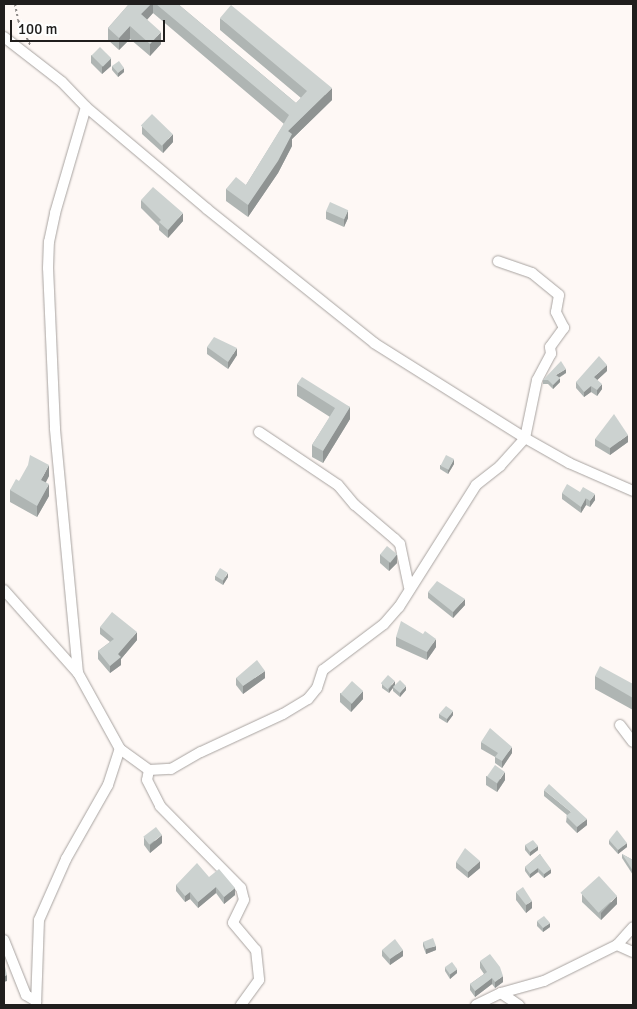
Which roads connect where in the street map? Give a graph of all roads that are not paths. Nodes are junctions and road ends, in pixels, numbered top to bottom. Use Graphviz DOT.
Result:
graph roads {
  1 [pos="4,38"];
  2 [pos="86,107"];
  3 [pos="498,261"];
  4 [pos="259,432"];
  5 [pos="525,438"];
  6 [pos="633,491"];
  7 [pos="409,587"];
  8 [pos="4,590"];
  9 [pos="78,673"];
  10 [pos="620,725"];
  11 [pos="633,742"];
  12 [pos="120,749"];
  13 [pos="149,770"];
  14 [pos="633,927"];
  15 [pos="4,940"];
  16 [pos="617,945"];
  17 [pos="633,952"];
  18 [pos="501,993"];
  19 [pos="36,1003"];
  20 [pos="241,1005"];
  21 [pos="476,1005"];
  22 [pos="519,1005"];
  1 -- 2 [label="street"];
  2 -- 5 [label="street"];
  2 -- 9 [label="street"];
  3 -- 5 [label="street"];
  4 -- 7 [label="street"];
  5 -- 6 [label="street"];
  5 -- 7 [label="street"];
  7 -- 13 [label="street"];
  8 -- 9 [label="street"];
  9 -- 12 [label="street"];
  10 -- 11 [label="street"];
  12 -- 13 [label="street"];
  12 -- 19 [label="street"];
  13 -- 20 [label="street"];
  14 -- 16 [label="street"];
  15 -- 19 [label="street"];
  16 -- 17 [label="street"];
  16 -- 18 [label="street"];
  18 -- 21 [label="street"];
  18 -- 22 [label="street"];
}
